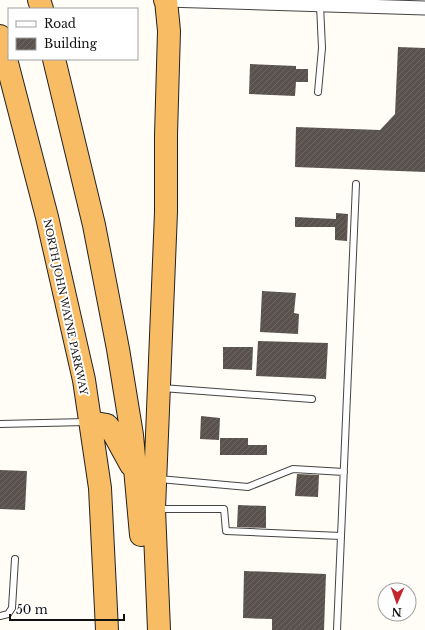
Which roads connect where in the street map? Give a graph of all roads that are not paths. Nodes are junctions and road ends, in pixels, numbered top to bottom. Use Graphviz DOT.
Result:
graph roads {
  1 [pos="166,0"];
  2 [pos="235,2"];
  3 [pos="272,2"];
  4 [pos="320,5"];
  5 [pos="425,8"];
  6 [pos="0,36"];
  7 [pos="54,60"];
  8 [pos="318,92"];
  9 [pos="356,184"];
  10 [pos="159,388"];
  11 [pos="312,398"];
  12 [pos="90,422"];
  13 [pos="0,424"];
  14 [pos="344,472"];
  15 [pos="146,478"];
  16 [pos="154,509"];
  17 [pos="341,536"];
  18 [pos="15,559"];
  19 [pos="0,616"];
  20 [pos="107,630"];
  21 [pos="146,630"];
  22 [pos="159,630"];
  23 [pos="337,630"];
  1 -- 2 [label="street"];
  1 -- 10 [label="highway"];
  2 -- 3 [label="street"];
  3 -- 4 [label="street"];
  4 -- 5 [label="street"];
  4 -- 8 [label="lane"];
  6 -- 12 [label="highway, NORTH JOHN WAYNE PARKWAY"];
  7 -- 15 [label="highway"];
  9 -- 14 [label="lane"];
  10 -- 11 [label="lane"];
  10 -- 15 [label="highway"];
  12 -- 13 [label="lane"];
  12 -- 15 [label="highway"];
  12 -- 20 [label="highway, NORTH JOHN WAYNE PARKWAY"];
  14 -- 15 [label="lane"];
  14 -- 17 [label="lane"];
  15 -- 16 [label="highway"];
  15 -- 21 [label="highway"];
  16 -- 17 [label="lane"];
  16 -- 22 [label="highway"];
  17 -- 23 [label="lane"];
  18 -- 19 [label="lane"];
}
